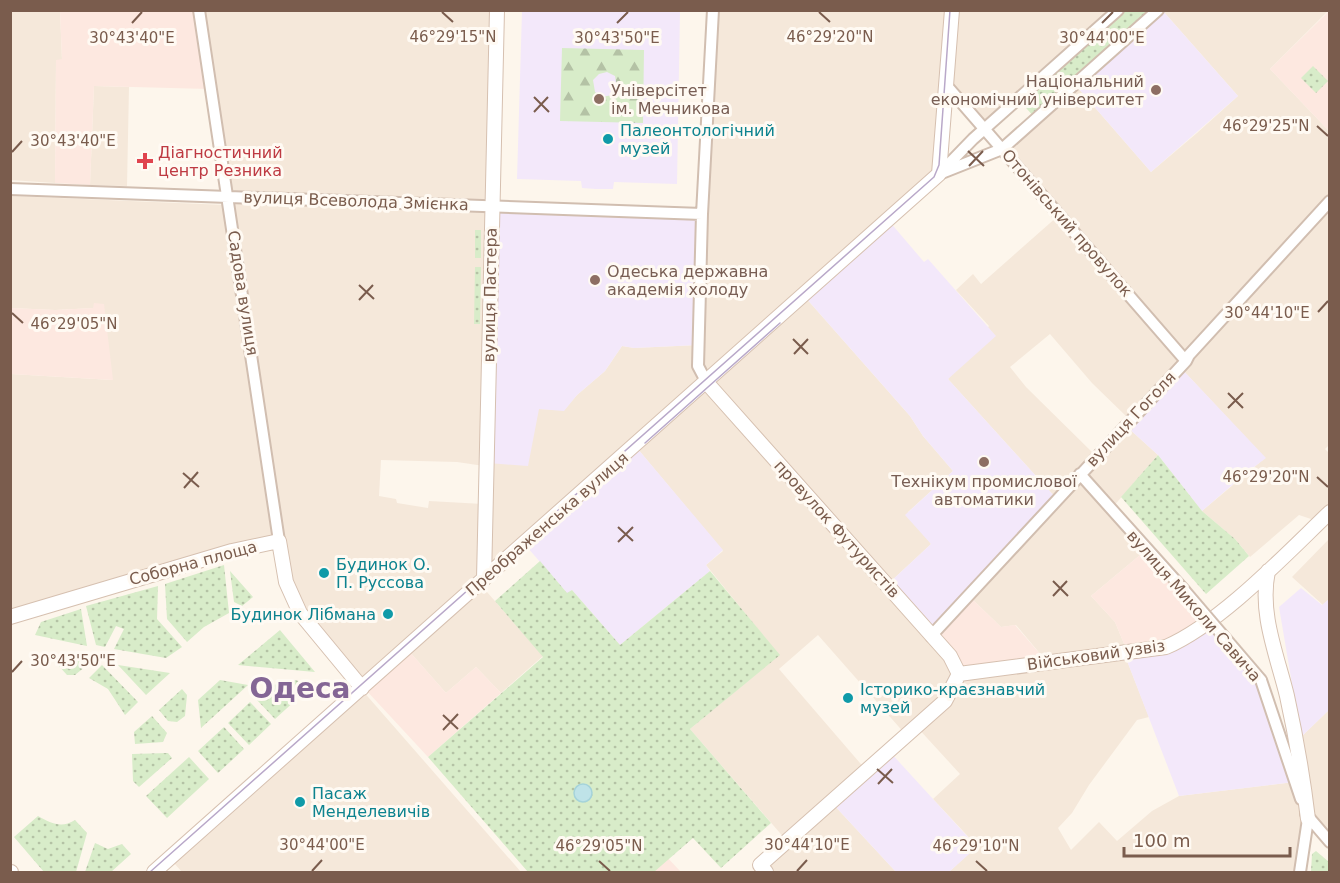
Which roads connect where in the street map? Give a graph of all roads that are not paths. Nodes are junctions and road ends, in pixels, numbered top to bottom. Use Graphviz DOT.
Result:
graph roads {
  1 [pos="199,10"];
  2 [pos="497,10"];
  3 [pos="712,10"];
  4 [pos="952,10"];
  5 [pos="1118,10"];
  6 [pos="1158,10"];
  7 [pos="947,86"];
  8 [pos="985,129"];
  9 [pos="1002,149"];
  10 [pos="939,174"];
  11 [pos="10,189"];
  12 [pos="228,197"];
  13 [pos="1329,201"];
  14 [pos="492,206"];
  15 [pos="702,214"];
  16 [pos="1186,361"];
  17 [pos="708,385"];
  18 [pos="1080,474"];
  19 [pos="1329,512"];
  20 [pos="279,541"];
  21 [pos="1268,571"];
  22 [pos="484,579"];
  23 [pos="10,617"];
  24 [pos="931,636"];
  25 [pos="959,674"];
  26 [pos="362,688"];
  27 [pos="1308,819"];
  28 [pos="1329,842"];
  29 [pos="763,869"];
  30 [pos="159,871"];
  31 [pos="1300,873"];
  1 -- 12 [label="street, Садова вулиця"];
  2 -- 14 [label="street, вулиця Пастера"];
  3 -- 15 [label="street"];
  4 -- 7 [label="street"];
  5 -- 8 [label="street, Преображенська вулиця"];
  6 -- 9 [label="street, Преображенська вулиця"];
  7 -- 8 [label="street, Отонівський провулок"];
  7 -- 10 [label="street"];
  8 -- 9 [label="street, Отонівський провулок"];
  8 -- 10 [label="street, Преображенська вулиця"];
  9 -- 10 [label="street, Преображенська вулиця"];
  9 -- 16 [label="street, Отонівський провулок"];
  10 -- 17 [label="street, Преображенська вулиця"];
  11 -- 12 [label="street, вулиця Всеволода Змієнка"];
  12 -- 14 [label="street, вулиця Всеволода Змієнка"];
  12 -- 20 [label="street, Садова вулиця"];
  13 -- 16 [label="street, вулиця Гоголя"];
  14 -- 15 [label="street, вулиця Всеволода Змієнка"];
  14 -- 22 [label="street, вулиця Пастера"];
  15 -- 17 [label="street"];
  16 -- 18 [label="street, вулиця Гоголя"];
  17 -- 22 [label="street, Преображенська вулиця"];
  17 -- 24 [label="street, провулок Футуристів"];
  18 -- 24 [label="street, вулиця Гоголя"];
  18 -- 27 [label="street, вулиця Миколи Савича, bridge"];
  19 -- 21 [label="street, Військовий узвіз"];
  20 -- 23 [label="street, Соборна площа"];
  20 -- 26 [label="street, Соборна площа"];
  21 -- 25 [label="street, Військовий узвіз"];
  21 -- 27 [label="street"];
  22 -- 26 [label="street, Преображенська вулиця"];
  24 -- 25 [label="street, провулок Футуристів"];
  25 -- 29 [label="street"];
  26 -- 30 [label="street, Преображенська вулиця"];
  27 -- 28 [label="street"];
  27 -- 31 [label="street"];
}
